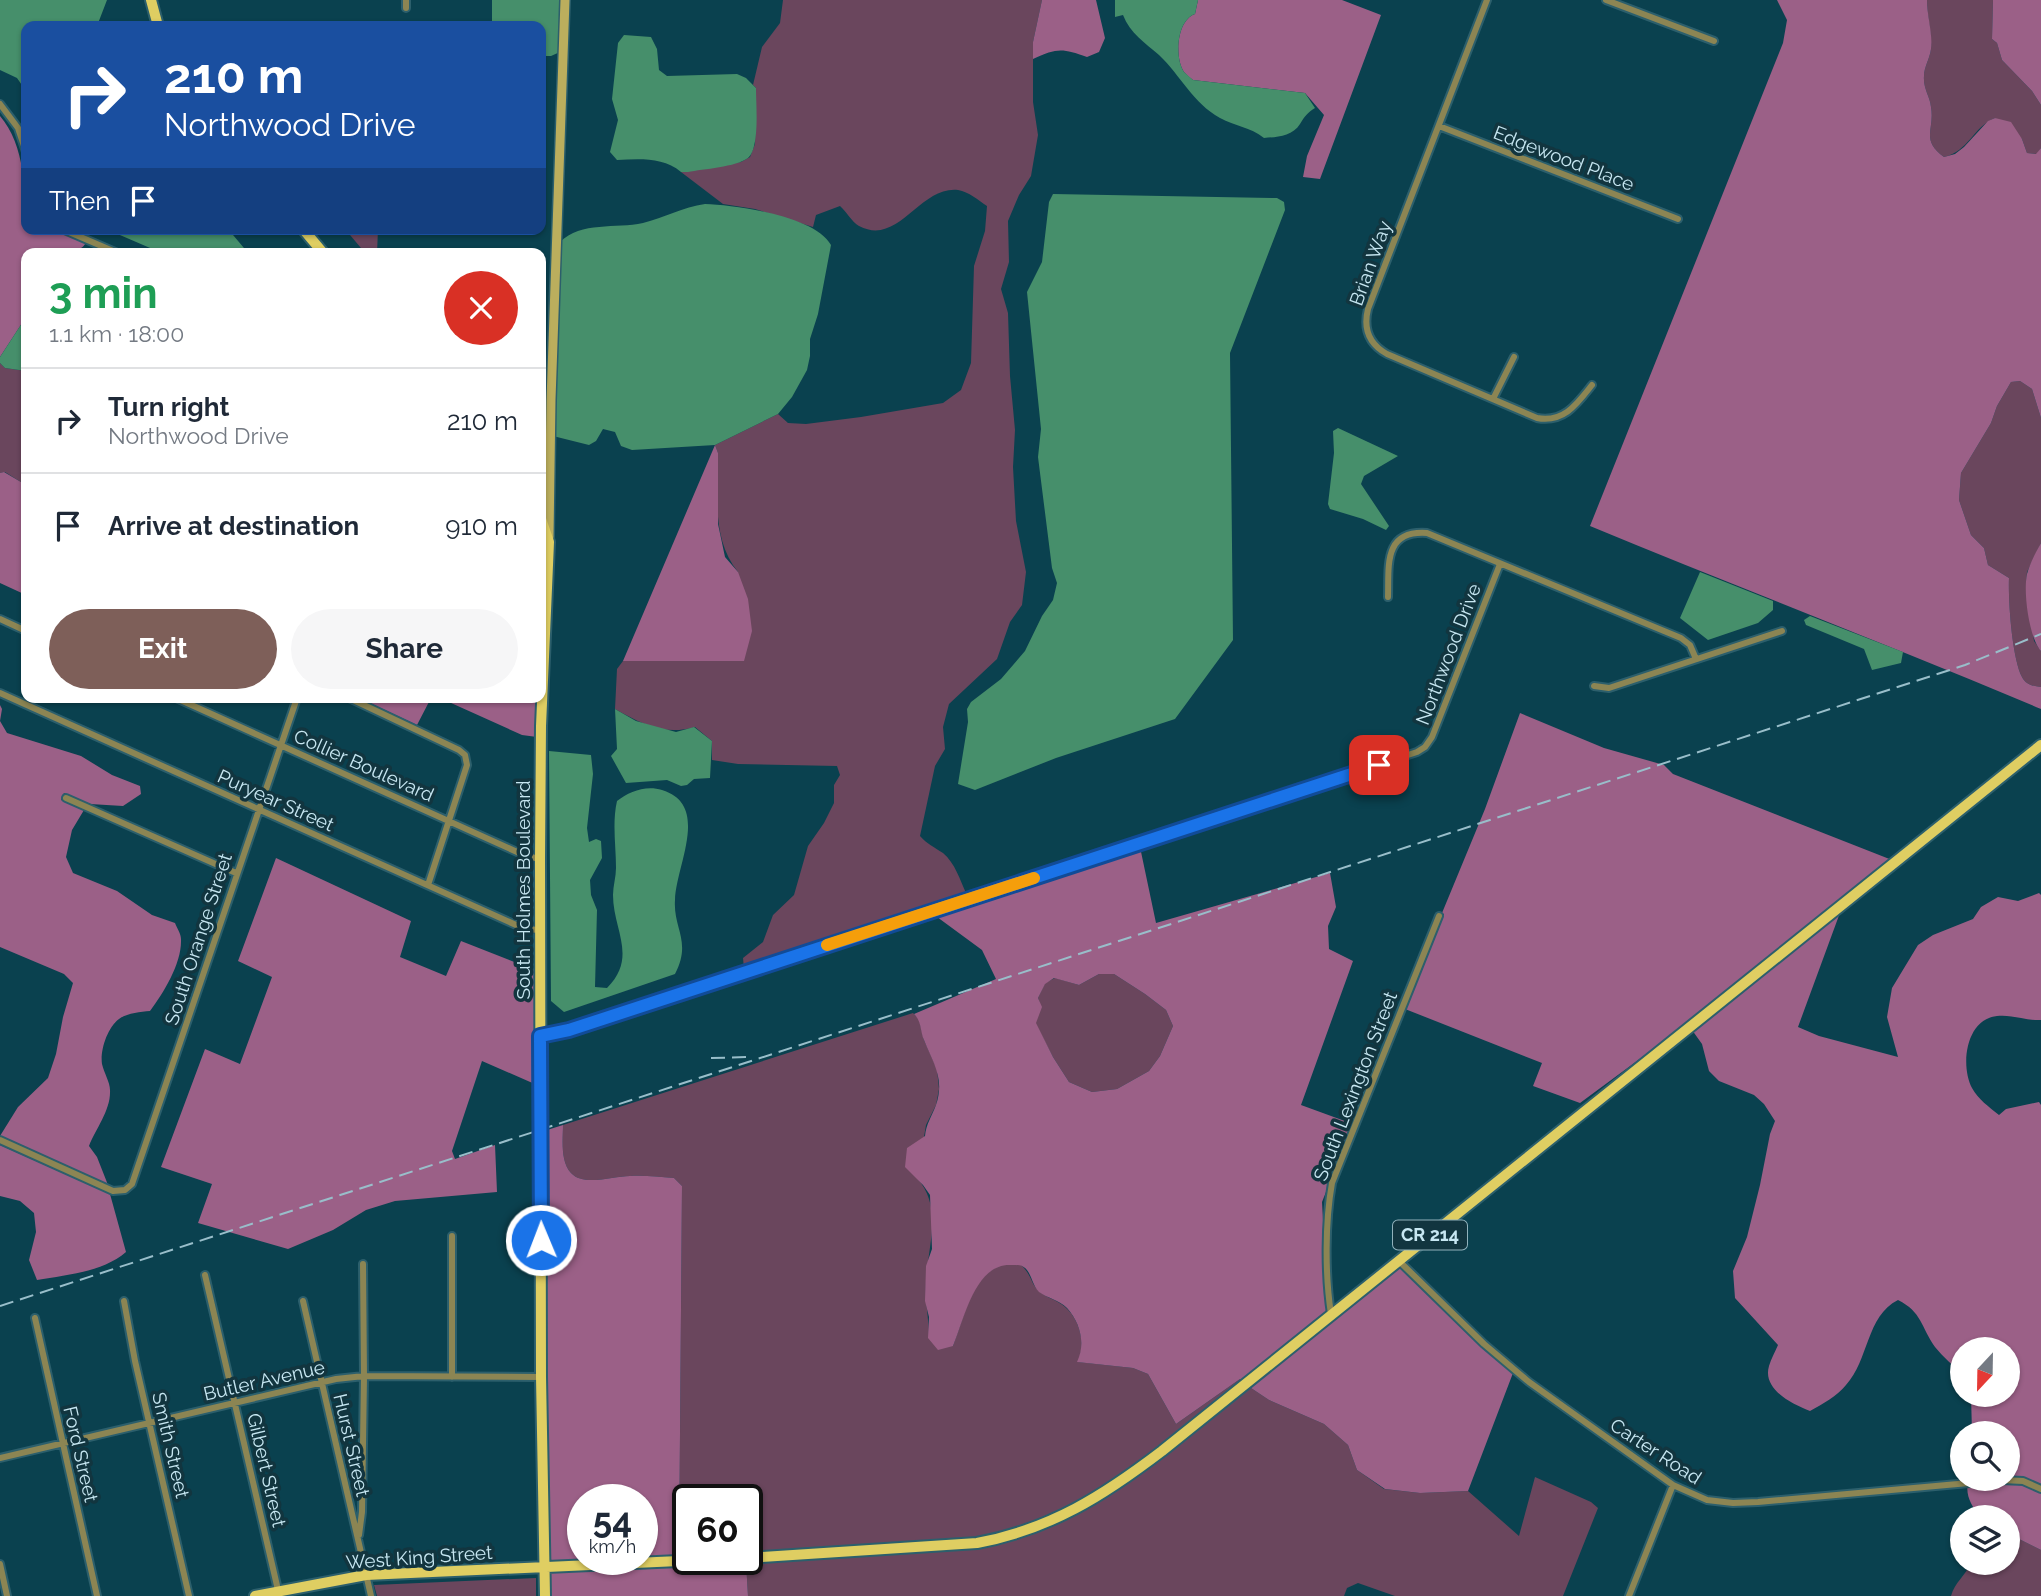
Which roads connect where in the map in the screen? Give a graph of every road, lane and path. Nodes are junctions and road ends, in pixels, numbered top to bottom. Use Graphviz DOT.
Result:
graph roads {
  1 [pos="151,0"];
  2 [pos="406,0"];
  3 [pos="565,0"];
  4 [pos="1487,0"];
  5 [pos="1606,0"];
  6 [pos="406,8"];
  7 [pos="157,21"];
  8 [pos="1714,41"];
  9 [pos="0,104"];
  10 [pos="1439,126"];
  11 [pos="21,137"];
  12 [pos="1678,219"];
  13 [pos="76,235"];
  14 [pos="106,248"];
  15 [pos="1514,357"];
  16 [pos="1592,384"];
  17 [pos="1493,399"];
  18 [pos="551,466"];
  19 [pos="546,474"];
  20 [pos="546,533"];
  21 [pos="549,542"];
  22 [pos="1500,564"];
  23 [pos="1388,597"];
  24 [pos="546,611"];
  25 [pos="0,619"];
  26 [pos="21,629"];
  27 [pos="1783,632"];
  28 [pos="1696,659"];
  29 [pos="1594,686"];
  30 [pos="0,693"];
  31 [pos="21,702"];
  32 [pos="22,703"];
  33 [pos="187,703"];
  34 [pos="295,703"];
  35 [pos="360,703"];
  36 [pos="542,703"];
  37 [pos="279,744"];
  38 [pos="2041,745"];
  39 [pos="65,798"];
  40 [pos="258,809"];
  41 [pos="450,821"];
  42 [pos="540,859"];
  43 [pos="236,873"];
  44 [pos="428,885"];
  45 [pos="1439,916"];
  46 [pos="540,930"];
  47 [pos="540,1036"];
  48 [pos="0,1140"];
  49 [pos="452,1236"];
  50 [pos="1399,1261"];
  51 [pos="363,1264"];
  52 [pos="205,1275"];
  53 [pos="124,1301"];
  54 [pos="303,1301"];
  55 [pos="1331,1314"];
  56 [pos="35,1318"];
  57 [pos="364,1376"];
  58 [pos="452,1377"];
  59 [pos="541,1377"];
  60 [pos="321,1382"];
  61 [pos="236,1403"];
  62 [pos="150,1423"];
  63 [pos="62,1444"];
  64 [pos="0,1458"];
  65 [pos="1674,1485"];
  66 [pos="2041,1489"];
  67 [pos="359,1543"];
  68 [pos="763,1557"];
  69 [pos="672,1561"];
  70 [pos="0,1564"];
  71 [pos="545,1567"];
  72 [pos="366,1575"];
  73 [pos="2,1578"];
  74 [pos="278,1590"];
  75 [pos="7,1596"];
  76 [pos="97,1596"];
  77 [pos="189,1596"];
  78 [pos="254,1596"];
  79 [pos="371,1596"];
  80 [pos="545,1596"];
  81 [pos="1629,1596"];
  1 -- 7 [label="main road"];
  2 -- 6 [label="street"];
  3 -- 18 [label="main road, South Holmes Boulevard"];
  4 -- 10 [label="street, Brian Way"];
  5 -- 8 [label="street"];
  9 -- 11 [label="street"];
  10 -- 12 [label="street, Edgewood Place"];
  10 -- 17 [label="street, Brian Way"];
  13 -- 14 [label="street"];
  15 -- 17 [label="street"];
  16 -- 17 [label="street, Brian Way"];
  18 -- 19 [label="main road"];
  18 -- 21 [label="main road, South Holmes Boulevard"];
  20 -- 21 [label="main road"];
  21 -- 24 [label="main road, South Holmes Boulevard"];
  22 -- 23 [label="street"];
  22 -- 28 [label="street"];
  22 -- 47 [label="street, Northwood Drive"];
  25 -- 26 [label="street"];
  27 -- 28 [label="street"];
  28 -- 29 [label="street"];
  30 -- 31 [label="street, Puryear Street"];
  32 -- 40 [label="street, Puryear Street"];
  33 -- 37 [label="street, Collier Boulevard"];
  34 -- 37 [label="street, South Orange Street"];
  35 -- 41 [label="street"];
  36 -- 42 [label="main road, South Holmes Boulevard"];
  37 -- 40 [label="street, South Orange Street"];
  37 -- 41 [label="street, Collier Boulevard"];
  38 -- 50 [label="main road, CR 214"];
  39 -- 43 [label="street"];
  40 -- 43 [label="street, South Orange Street"];
  40 -- 44 [label="street, Puryear Street"];
  41 -- 42 [label="street, Collier Boulevard"];
  41 -- 44 [label="street"];
  42 -- 46 [label="main road, South Holmes Boulevard"];
  43 -- 48 [label="street, South Orange Street"];
  44 -- 46 [label="street, Puryear Street"];
  45 -- 55 [label="street, South Lexington Street"];
  46 -- 47 [label="main road, South Holmes Boulevard"];
  47 -- 59 [label="main road, South Holmes Boulevard"];
  49 -- 58 [label="street"];
  50 -- 55 [label="main road, CR 214"];
  50 -- 65 [label="street, Carter Road"];
  51 -- 57 [label="street"];
  52 -- 61 [label="street, Gilbert Street"];
  53 -- 62 [label="street, Smith Street"];
  54 -- 60 [label="street, Hurst Street"];
  55 -- 68 [label="main road, CR 214"];
  56 -- 63 [label="street, Ford Street"];
  57 -- 58 [label="street, Butler Avenue"];
  57 -- 60 [label="street, Butler Avenue"];
  57 -- 67 [label="street"];
  58 -- 59 [label="street, Butler Avenue"];
  59 -- 71 [label="main road, South Holmes Boulevard"];
  60 -- 61 [label="street, Butler Avenue"];
  60 -- 67 [label="street, Hurst Street"];
  61 -- 62 [label="street, Butler Avenue"];
  61 -- 74 [label="street, Gilbert Street"];
  62 -- 63 [label="street, Butler Avenue"];
  62 -- 77 [label="street, Smith Street"];
  63 -- 64 [label="street, Butler Avenue"];
  63 -- 76 [label="street, Ford Street"];
  65 -- 66 [label="street, Carter Road"];
  65 -- 81 [label="street"];
  67 -- 72 [label="street, Hurst Street"];
  69 -- 71 [label="main road, West King Street"];
  70 -- 73 [label="street"];
  71 -- 72 [label="main road, West King Street"];
  71 -- 80 [label="main road, South Holmes Boulevard"];
  72 -- 74 [label="main road, West King Street"];
  72 -- 79 [label="street, Hurst Street"];
  73 -- 75 [label="street"];
  74 -- 78 [label="main road, West King Street"];
}
